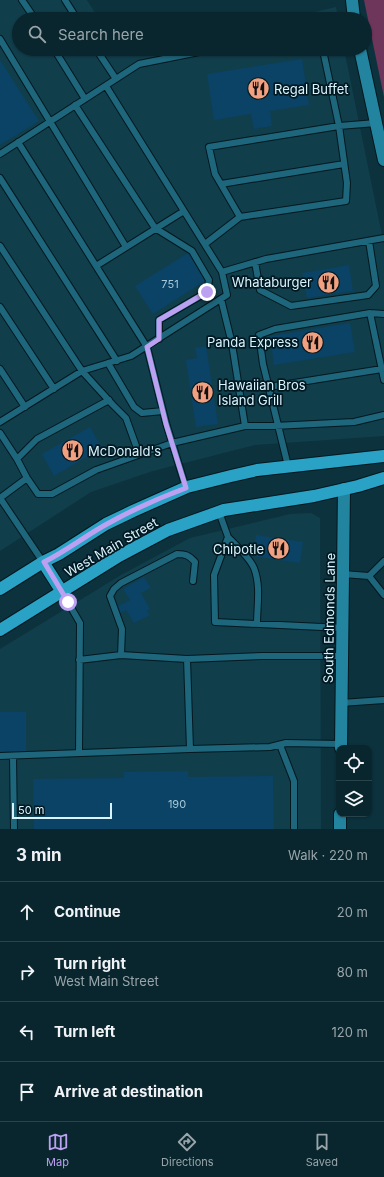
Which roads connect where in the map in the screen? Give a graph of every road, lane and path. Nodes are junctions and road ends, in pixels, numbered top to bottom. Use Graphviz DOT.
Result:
graph roads {
  1 [pos="22,0"];
  2 [pos="65,0"];
  3 [pos="352,0"];
  4 [pos="30,12"];
  5 [pos="73,12"];
  6 [pos="353,12"];
  7 [pos="0,39"];
  8 [pos="58,56"];
  9 [pos="101,56"];
  10 [pos="179,56"];
  11 [pos="324,56"];
  12 [pos="362,56"];
  13 [pos="116,79"];
  14 [pos="106,86"];
  15 [pos="85,99"];
  16 [pos="75,105"];
  17 [pos="50,122"];
  18 [pos="376,123"];
  19 [pos="339,126"];
  20 [pos="18,142"];
  21 [pos="0,154"];
  22 [pos="384,160"];
  23 [pos="344,164"];
  24 [pos="0,178"];
  25 [pos="221,184"];
  26 [pos="184,210"];
  27 [pos="240,217"];
  28 [pos="155,228"];
  29 [pos="384,238"];
  30 [pos="369,241"];
  31 [pos="205,244"];
  32 [pos="0,246"];
  33 [pos="126,247"];
  34 [pos="255,262"];
  35 [pos="96,266"];
  36 [pos="222,272"];
  37 [pos="221,299"];
  38 [pos="0,307"];
  39 [pos="370,313"];
  40 [pos="384,314"];
  41 [pos="159,339"];
  42 [pos="147,347"];
  43 [pos="117,361"];
  44 [pos="108,363"];
  45 [pos="0,369"];
  46 [pos="382,369"];
  47 [pos="82,371"];
  48 [pos="384,380"];
  49 [pos="269,387"];
  50 [pos="54,389"];
  51 [pos="109,400"];
  52 [pos="26,407"];
  53 [pos="163,411"];
  54 [pos="384,415"];
  55 [pos="0,422"];
  56 [pos="245,426"];
  57 [pos="279,426"];
  58 [pos="0,433"];
  59 [pos="172,443"];
  60 [pos="139,454"];
  61 [pos="384,456"];
  62 [pos="17,459"];
  63 [pos="288,466"];
  64 [pos="27,478"];
  65 [pos="384,478"];
  66 [pos="186,488"];
  67 [pos="344,489"];
  68 [pos="0,498"];
  69 [pos="219,512"];
  70 [pos="228,537"];
  71 [pos="44,562"];
  72 [pos="384,562"];
  73 [pos="344,574"];
  74 [pos="369,576"];
  75 [pos="193,581"];
  76 [pos="0,589"];
  77 [pos="62,592"];
  78 [pos="384,595"];
  79 [pos="256,624"];
  80 [pos="342,628"];
  81 [pos="0,630"];
  82 [pos="121,655"];
  83 [pos="342,656"];
  84 [pos="187,659"];
  85 [pos="80,660"];
  86 [pos="384,700"];
  87 [pos="341,703"];
  88 [pos="280,744"];
  89 [pos="341,745"];
  90 [pos="336,746"];
  91 [pos="190,748"];
  92 [pos="79,753"];
  93 [pos="0,756"];
  94 [pos="13,756"];
  95 [pos="340,817"];
  96 [pos="14,829"];
  97 [pos="294,829"];
  98 [pos="340,829"];
  1 -- 4 [label="lane"];
  2 -- 5 [label="lane"];
  3 -- 6 [label="street"];
  7 -- 17 [label="lane"];
  8 -- 15 [label="lane"];
  9 -- 13 [label="lane"];
  10 -- 13 [label="lane"];
  11 -- 19 [label="lane"];
  12 -- 18 [label="street"];
  13 -- 14 [label="lane"];
  14 -- 15 [label="lane"];
  14 -- 26 [label="lane"];
  15 -- 16 [label="lane"];
  16 -- 17 [label="lane"];
  16 -- 28 [label="lane"];
  17 -- 20 [label="lane"];
  17 -- 33 [label="lane"];
  18 -- 19 [label="lane"];
  18 -- 22 [label="street"];
  19 -- 23 [label="lane"];
  19 -- 25 [label="lane"];
  20 -- 21 [label="lane"];
  20 -- 35 [label="lane"];
  23 -- 25 [label="lane"];
  23 -- 27 [label="lane"];
  24 -- 43 [label="lane"];
  25 -- 27 [label="lane"];
  26 -- 28 [label="lane"];
  26 -- 31 [label="lane"];
  27 -- 31 [label="lane"];
  28 -- 33 [label="lane"];
  28 -- 41 [label="lane"];
  29 -- 30 [label="lane"];
  30 -- 34 [label="lane"];
  30 -- 34 [label="lane"];
  31 -- 36 [label="lane"];
  32 -- 47 [label="lane"];
  33 -- 35 [label="lane"];
  34 -- 36 [label="lane"];
  35 -- 42 [label="lane"];
  36 -- 37 [label="lane"];
  37 -- 41 [label="lane"];
  37 -- 56 [label="lane"];
  38 -- 50 [label="lane"];
  39 -- 40 [label="lane"];
  39 -- 46 [label="lane"];
  39 -- 49 [label="lane"];
  41 -- 42 [label="lane"];
  42 -- 43 [label="lane"];
  42 -- 53 [label="lane"];
  43 -- 44 [label="lane"];
  44 -- 47 [label="lane"];
  44 -- 53 [label="lane"];
  45 -- 52 [label="lane"];
  46 -- 48 [label="lane"];
  46 -- 49 [label="lane"];
  47 -- 50 [label="lane"];
  47 -- 51 [label="lane"];
  49 -- 57 [label="lane"];
  50 -- 52 [label="lane"];
  51 -- 60 [label="lane"];
  51 -- 62 [label="lane"];
  52 -- 55 [label="lane"];
  53 -- 59 [label="lane"];
  54 -- 57 [label="lane"];
  56 -- 57 [label="lane"];
  56 -- 59 [label="lane"];
  57 -- 63 [label="lane"];
  58 -- 62 [label="lane"];
  59 -- 60 [label="lane"];
  59 -- 66 [label="lane"];
  60 -- 64 [label="lane"];
  61 -- 63 [label="main road, West Main Street"];
  62 -- 64 [label="lane"];
  63 -- 66 [label="main road, West Main Street"];
  64 -- 68 [label="lane"];
  65 -- 67 [label="main road, West Main Street"];
  66 -- 71 [label="main road, West Main Street"];
  67 -- 69 [label="main road, West Main Street"];
  67 -- 73 [label="street, South Edmonds Lane"];
  68 -- 71 [label="lane"];
  69 -- 70 [label="lane"];
  69 -- 77 [label="main road, West Main Street"];
  70 -- 79 [label="lane"];
  70 -- 79 [label="lane"];
  71 -- 76 [label="main road, West Main Street"];
  71 -- 77 [label="main road"];
  72 -- 74 [label="lane"];
  73 -- 74 [label="lane"];
  73 -- 80 [label="street, South Edmonds Lane"];
  74 -- 78 [label="lane"];
  75 -- 82 [label="lane"];
  77 -- 81 [label="main road, West Main Street"];
  77 -- 85 [label="lane"];
  79 -- 80 [label="lane"];
  80 -- 83 [label="street, South Edmonds Lane"];
  82 -- 84 [label="lane"];
  82 -- 85 [label="lane"];
  83 -- 84 [label="lane"];
  83 -- 87 [label="street, South Edmonds Lane"];
  84 -- 91 [label="lane"];
  85 -- 92 [label="lane"];
  86 -- 87 [label="lane"];
  87 -- 89 [label="street, South Edmonds Lane"];
  88 -- 90 [label="lane"];
  88 -- 91 [label="lane"];
  88 -- 97 [label="lane"];
  91 -- 92 [label="lane"];
  92 -- 94 [label="lane"];
  93 -- 94 [label="lane"];
  94 -- 96 [label="lane"];
  95 -- 98 [label="street"];
}
